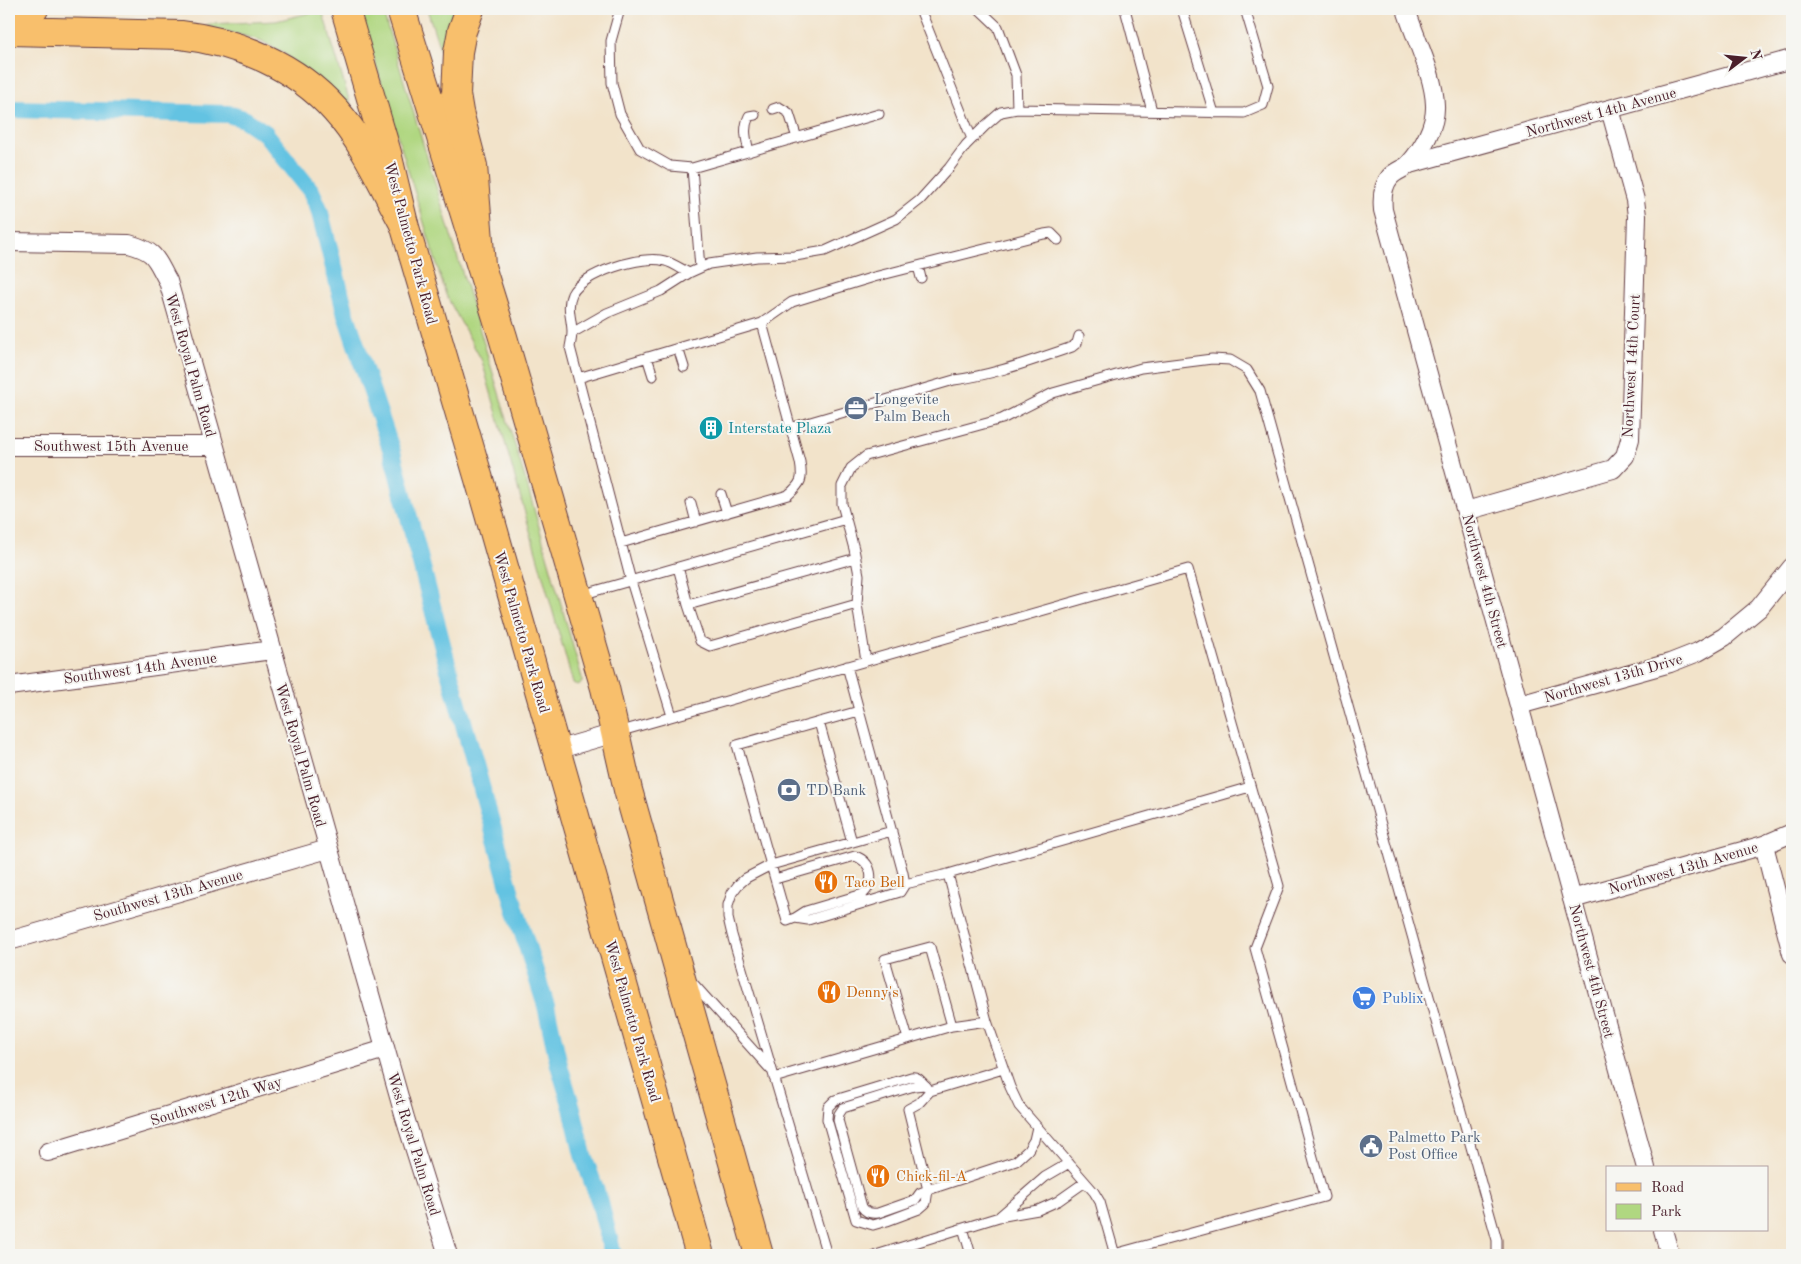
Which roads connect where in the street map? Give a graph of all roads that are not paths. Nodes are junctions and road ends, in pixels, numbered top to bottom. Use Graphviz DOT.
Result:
graph roads {
  1 [pos="34,9"];
  2 [pos="345,9"];
  3 [pos="402,9"];
  4 [pos="470,9"];
  5 [pos="620,9"];
  6 [pos="920,9"];
  7 [pos="979,9"];
  8 [pos="1125,9"];
  9 [pos="1182,9"];
  10 [pos="1245,9"];
  11 [pos="1406,9"];
  12 [pos="9,10"];
  13 [pos="9,31"];
  14 [pos="1792,59"];
  15 [pos="773,109"];
  16 [pos="1017,109"];
  17 [pos="1610,109"];
  18 [pos="1152,111"];
  19 [pos="1214,113"];
  20 [pos="755,114"];
  21 [pos="879,114"];
  22 [pos="797,138"];
  23 [pos="972,139"];
  24 [pos="749,152"];
  25 [pos="1409,164"];
  26 [pos="692,168"];
  27 [pos="404,224"];
  28 [pos="1058,240"];
  29 [pos="9,242"];
  30 [pos="481,265"];
  31 [pos="918,266"];
  32 [pos="700,268"];
  33 [pos="689,273"];
  34 [pos="921,278"];
  35 [pos="762,323"];
  36 [pos="572,332"];
  37 [pos="1079,336"];
  38 [pos="678,348"];
  39 [pos="647,357"];
  40 [pos="684,367"];
  41 [pos="653,376"];
  42 [pos="578,378"];
  43 [pos="790,428"];
  44 [pos="9,446"];
  45 [pos="214,446"];
  46 [pos="721,494"];
  47 [pos="691,503"];
  48 [pos="1466,511"];
  49 [pos="727,512"];
  50 [pos="846,518"];
  51 [pos="696,522"];
  52 [pos="621,543"];
  53 [pos="856,558"];
  54 [pos="678,567"];
  55 [pos="1792,567"];
  56 [pos="631,581"];
  57 [pos="578,596"];
  58 [pos="857,604"];
  59 [pos="688,605"];
  60 [pos="272,650"];
  61 [pos="866,661"];
  62 [pos="847,666"];
  63 [pos="9,686"];
  64 [pos="1519,705"];
  65 [pos="860,711"];
  66 [pos="672,716"];
  67 [pos="818,722"];
  68 [pos="615,733"];
  69 [pos="556,750"];
  70 [pos="1250,787"];
  71 [pos="892,831"];
  72 [pos="1792,833"];
  73 [pos="852,842"];
  74 [pos="1764,845"];
  75 [pos="328,849"];
  76 [pos="771,865"];
  77 [pos="948,874"];
  78 [pos="775,879"];
  79 [pos="905,884"];
  80 [pos="1572,899"];
  81 [pos="791,920"];
  82 [pos="9,941"];
  83 [pos="1792,954"];
  84 [pos="678,968"];
  85 [pos="987,1021"];
  86 [pos="952,1026"];
  87 [pos="908,1039"];
  88 [pos="385,1049"];
  89 [pos="1003,1069"];
  90 [pos="774,1075"];
  91 [pos="928,1088"];
  92 [pos="1037,1128"];
  93 [pos="48,1152"];
  94 [pos="1069,1163"];
  95 [pos="1645,1166"];
  96 [pos="1085,1182"];
  97 [pos="928,1190"];
  98 [pos="1000,1217"];
  99 [pos="963,1228"];
  100 [pos="1664,1232"];
  101 [pos="701,1251"];
  102 [pos="881,1254"];
  103 [pos="448,1255"];
  104 [pos="760,1255"];
  105 [pos="827,1255"];
  106 [pos="971,1255"];
  107 [pos="1114,1255"];
  108 [pos="1498,1255"];
  109 [pos="1670,1255"];
  1 -- 12 [label="main road"];
  2 -- 27 [label="main road, West Palmetto Park Road"];
  3 -- 30 [label="main road"];
  4 -- 30 [label="main road"];
  5 -- 26 [label="lane"];
  6 -- 23 [label="lane"];
  7 -- 16 [label="lane"];
  8 -- 18 [label="lane"];
  9 -- 19 [label="lane"];
  10 -- 19 [label="lane"];
  11 -- 25 [label="street, Northwest 4th Street"];
  13 -- 27 [label="main road"];
  14 -- 17 [label="street, Northwest 14th Avenue"];
  15 -- 22 [label="lane"];
  16 -- 18 [label="lane"];
  16 -- 23 [label="lane"];
  17 -- 25 [label="street, Northwest 14th Avenue"];
  17 -- 48 [label="street, Northwest 14th Court"];
  18 -- 19 [label="lane"];
  20 -- 24 [label="lane"];
  21 -- 22 [label="lane"];
  22 -- 24 [label="lane"];
  23 -- 32 [label="lane"];
  24 -- 26 [label="lane"];
  25 -- 48 [label="street, Northwest 4th Street"];
  26 -- 32 [label="lane"];
  27 -- 69 [label="main road, West Palmetto Park Road"];
  28 -- 31 [label="lane"];
  29 -- 45 [label="street, West Royal Palm Road"];
  30 -- 57 [label="main road"];
  31 -- 34 [label="lane"];
  31 -- 35 [label="lane"];
  32 -- 33 [label="lane"];
  33 -- 36 [label="lane"];
  33 -- 36 [label="lane"];
  35 -- 38 [label="lane"];
  35 -- 43 [label="lane"];
  36 -- 42 [label="lane"];
  37 -- 43 [label="lane"];
  38 -- 39 [label="lane"];
  38 -- 40 [label="lane"];
  39 -- 41 [label="lane"];
  39 -- 42 [label="lane"];
  42 -- 52 [label="lane"];
  43 -- 49 [label="lane"];
  44 -- 45 [label="street, Southwest 15th Avenue"];
  45 -- 60 [label="street, West Royal Palm Road"];
  46 -- 49 [label="lane"];
  47 -- 51 [label="lane"];
  48 -- 64 [label="street, Northwest 4th Street"];
  49 -- 51 [label="lane"];
  50 -- 53 [label="lane"];
  50 -- 54 [label="lane"];
  50 -- 108 [label="lane"];
  51 -- 52 [label="lane"];
  52 -- 56 [label="lane"];
  53 -- 58 [label="lane"];
  53 -- 59 [label="lane"];
  54 -- 56 [label="lane"];
  54 -- 59 [label="lane"];
  55 -- 64 [label="street, Northwest 13th Drive"];
  56 -- 57 [label="lane"];
  56 -- 66 [label="lane"];
  57 -- 68 [label="main road"];
  58 -- 59 [label="lane"];
  58 -- 61 [label="lane"];
  60 -- 63 [label="street, Southwest 14th Avenue"];
  60 -- 75 [label="street, West Royal Palm Road"];
  61 -- 62 [label="lane"];
  61 -- 70 [label="lane"];
  62 -- 65 [label="lane"];
  62 -- 66 [label="lane"];
  64 -- 80 [label="street, Northwest 4th Street"];
  65 -- 67 [label="lane"];
  65 -- 71 [label="lane"];
  66 -- 68 [label="lane"];
  67 -- 73 [label="lane"];
  67 -- 76 [label="lane"];
  68 -- 69 [label="street"];
  68 -- 84 [label="main road"];
  69 -- 101 [label="main road, West Palmetto Park Road"];
  70 -- 77 [label="lane"];
  70 -- 107 [label="lane"];
  71 -- 73 [label="lane"];
  71 -- 79 [label="lane"];
  72 -- 74 [label="street, Northwest 13th Avenue"];
  73 -- 76 [label="lane"];
  74 -- 80 [label="street, Northwest 13th Avenue"];
  74 -- 83 [label="street"];
  75 -- 82 [label="street, Southwest 13th Avenue"];
  75 -- 88 [label="street, West Royal Palm Road"];
  76 -- 78 [label="lane"];
  76 -- 90 [label="lane"];
  77 -- 79 [label="lane"];
  77 -- 85 [label="lane"];
  78 -- 81 [label="lane"];
  78 -- 81 [label="lane"];
  79 -- 81 [label="lane"];
  80 -- 95 [label="street, Northwest 4th Street"];
  84 -- 90 [label="lane"];
  84 -- 104 [label="main road"];
  85 -- 86 [label="lane"];
  85 -- 89 [label="lane"];
  86 -- 87 [label="lane"];
  86 -- 87 [label="lane"];
  87 -- 90 [label="lane"];
  88 -- 93 [label="street, Southwest 12th Way"];
  88 -- 103 [label="street, West Royal Palm Road"];
  89 -- 91 [label="lane"];
  89 -- 92 [label="lane"];
  90 -- 105 [label="lane"];
  91 -- 97 [label="lane"];
  91 -- 97 [label="lane"];
  92 -- 94 [label="lane"];
  92 -- 97 [label="lane"];
  94 -- 96 [label="lane"];
  94 -- 98 [label="lane"];
  96 -- 98 [label="lane"];
  96 -- 107 [label="lane"];
  98 -- 99 [label="lane"];
  99 -- 102 [label="lane"];
  99 -- 106 [label="lane"];
  100 -- 109 [label="street"];
}
